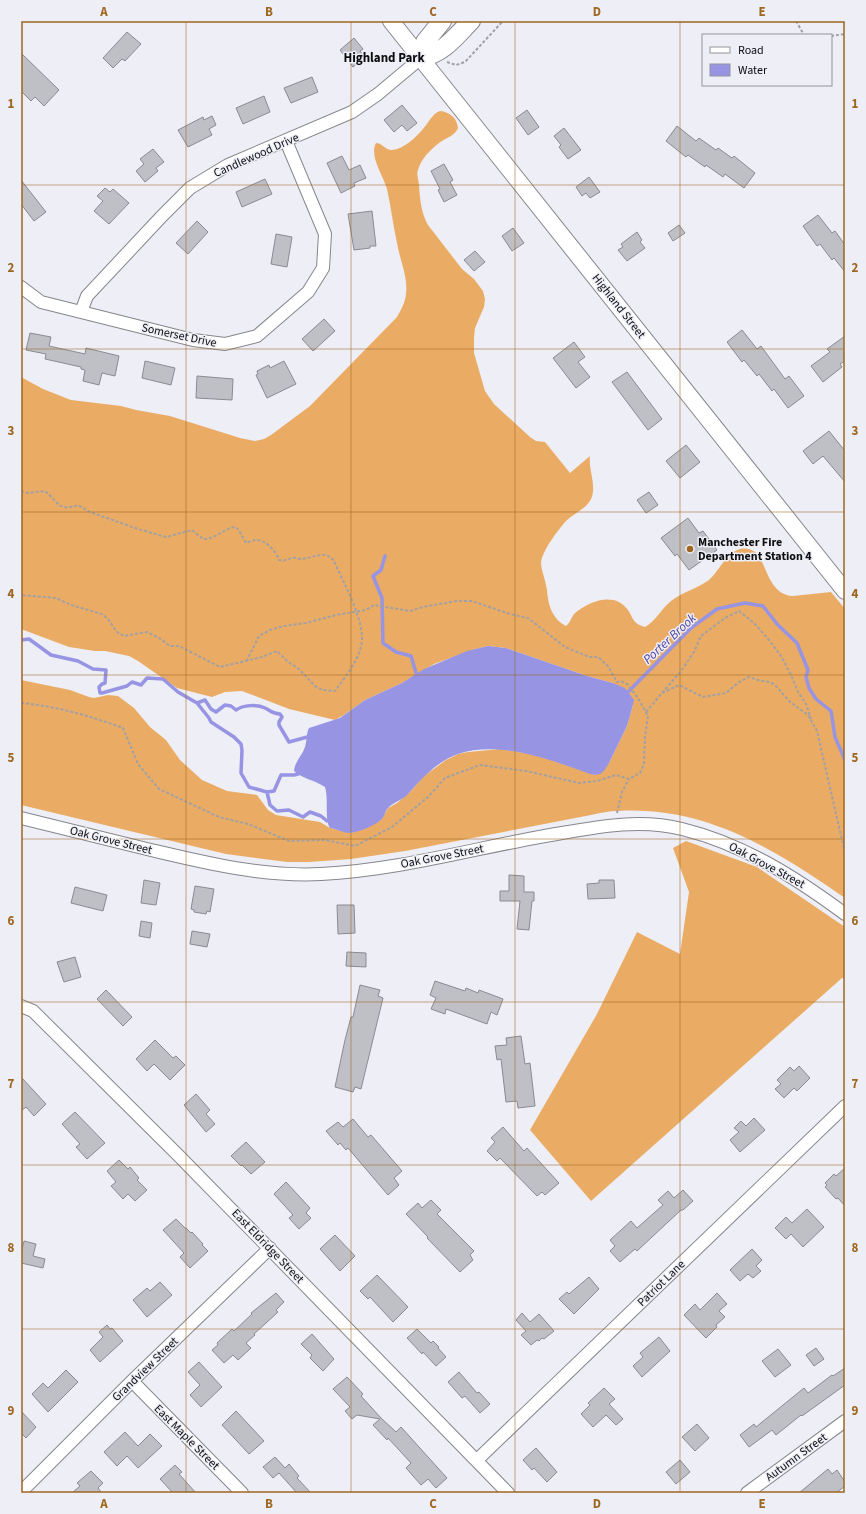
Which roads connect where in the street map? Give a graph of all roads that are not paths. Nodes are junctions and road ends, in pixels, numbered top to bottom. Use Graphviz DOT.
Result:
graph roads {
  1 [pos="391,21"];
  2 [pos="442,21"];
  3 [pos="471,21"];
  4 [pos="421,58"];
  5 [pos="286,141"];
  6 [pos="21,287"];
  7 [pos="81,312"];
  8 [pos="845,591"];
  9 [pos="21,818"];
  10 [pos="845,914"];
  11 [pos="21,1006"];
  12 [pos="845,1106"];
  13 [pos="270,1248"];
  14 [pos="132,1381"];
  15 [pos="845,1421"];
  16 [pos="477,1460"];
  17 [pos="21,1492"];
  18 [pos="242,1493"];
  19 [pos="508,1493"];
  20 [pos="747,1493"];
  1 -- 4 [label="main road, Highland Street"];
  2 -- 4 [label="highway"];
  3 -- 4 [label="highway"];
  4 -- 5 [label="street, Candlewood Drive"];
  4 -- 8 [label="main road, Highland Street"];
  5 -- 7 [label="street, Candlewood Drive"];
  5 -- 7 [label="street, Somerset Drive"];
  6 -- 7 [label="street, Somerset Drive"];
  9 -- 10 [label="street, Oak Grove Street"];
  11 -- 13 [label="street, East Eldridge Street"];
  12 -- 16 [label="street, Patriot Lane"];
  13 -- 14 [label="street, Grandview Street"];
  13 -- 16 [label="street, East Eldridge Street"];
  14 -- 17 [label="street, Grandview Street"];
  14 -- 18 [label="street, East Maple Street"];
  15 -- 20 [label="street, Autumn Street"];
  16 -- 19 [label="street, East Eldridge Street"];
}
